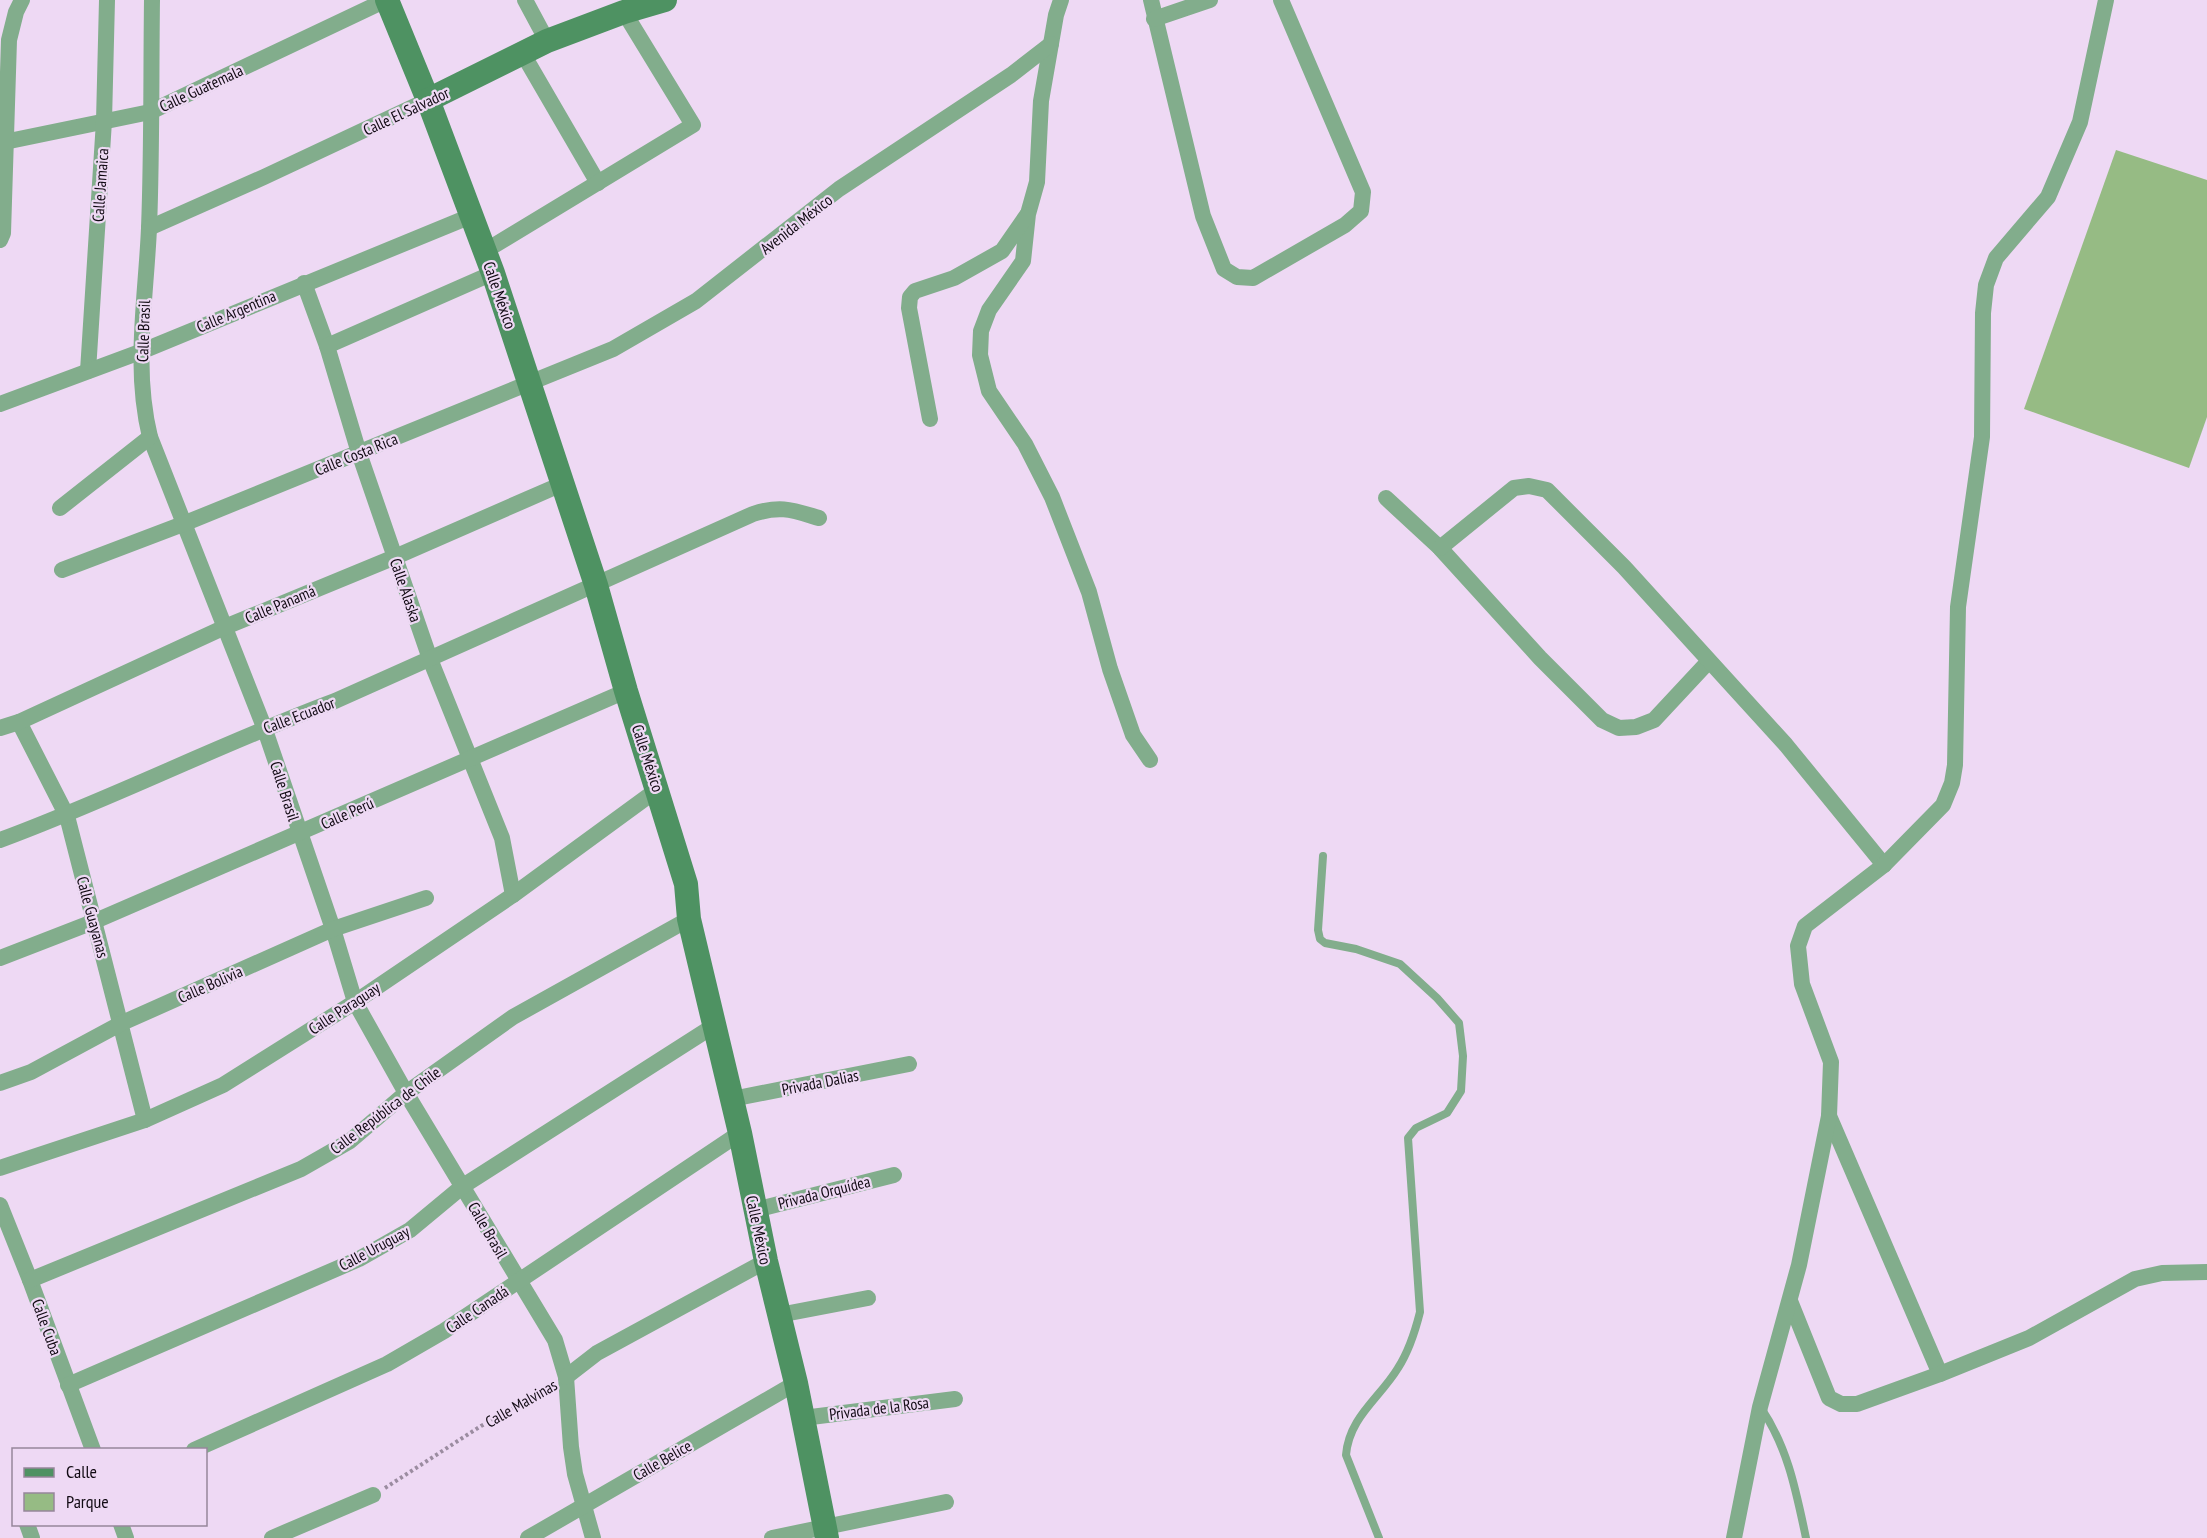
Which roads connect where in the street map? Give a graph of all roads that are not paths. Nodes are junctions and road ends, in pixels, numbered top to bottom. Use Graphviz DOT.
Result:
graph roads {
  1 [pos="22,0"];
  2 [pos="107,0"];
  3 [pos="152,0"];
  4 [pos="386,0"];
  5 [pos="525,0"];
  6 [pos="665,0"];
  7 [pos="1061,0"];
  8 [pos="1151,0"];
  9 [pos="1210,0"];
  10 [pos="1281,0"];
  11 [pos="2106,0"];
  12 [pos="624,12"];
  13 [pos="1154,19"];
  14 [pos="547,42"];
  15 [pos="1051,44"];
  16 [pos="523,54"];
  17 [pos="428,100"];
  18 [pos="150,112"];
  19 [pos="104,122"];
  20 [pos="2,142"];
  21 [pos="598,183"];
  22 [pos="1028,214"];
  23 [pos="471,216"];
  24 [pos="149,228"];
  25 [pos="0,240"];
  26 [pos="489,262"];
  27 [pos="304,283"];
  28 [pos="327,346"];
  29 [pos="140,352"];
  30 [pos="88,371"];
  31 [pos="529,382"];
  32 [pos="0,404"];
  33 [pos="930,419"];
  34 [pos="150,437"];
  35 [pos="359,453"];
  36 [pos="562,484"];
  37 [pos="1386,498"];
  38 [pos="60,508"];
  39 [pos="819,518"];
  40 [pos="183,524"];
  41 [pos="1440,548"];
  42 [pos="395,557"];
  43 [pos="62,570"];
  44 [pos="596,585"];
  45 [pos="225,627"];
  46 [pos="430,659"];
  47 [pos="1709,661"];
  48 [pos="626,691"];
  49 [pos="19,722"];
  50 [pos="264,727"];
  51 [pos="0,728"];
  52 [pos="471,759"];
  53 [pos="1150,760"];
  54 [pos="658,789"];
  55 [pos="67,816"];
  56 [pos="299,834"];
  57 [pos="0,840"];
  58 [pos="1323,856"];
  59 [pos="1884,865"];
  60 [pos="513,895"];
  61 [pos="426,898"];
  62 [pos="689,919"];
  63 [pos="93,922"];
  64 [pos="333,928"];
  65 [pos="0,958"];
  66 [pos="355,1002"];
  67 [pos="122,1023"];
  68 [pos="715,1025"];
  69 [pos="909,1064"];
  70 [pos="0,1083"];
  71 [pos="406,1094"];
  72 [pos="732,1099"];
  73 [pos="1829,1116"];
  74 [pos="145,1120"];
  75 [pos="740,1133"];
  76 [pos="0,1168"];
  77 [pos="894,1175"];
  78 [pos="463,1186"];
  79 [pos="0,1205"];
  80 [pos="754,1210"];
  81 [pos="766,1261"];
  82 [pos="2207,1272"];
  83 [pos="30,1280"];
  84 [pos="518,1281"];
  85 [pos="868,1298"];
  86 [pos="1790,1301"];
  87 [pos="779,1315"];
  88 [pos="1940,1374"];
  89 [pos="566,1377"];
  90 [pos="796,1383"];
  91 [pos="68,1385"];
  92 [pos="955,1398"];
  93 [pos="1760,1407"];
  94 [pos="803,1418"];
  95 [pos="93,1448"];
  96 [pos="196,1448"];
  97 [pos="373,1495"];
  98 [pos="946,1502"];
  99 [pos="584,1506"];
  100 [pos="826,1532"];
  101 [pos="272,1538"];
  102 [pos="528,1538"];
  103 [pos="593,1538"];
  104 [pos="772,1538"];
  105 [pos="1379,1538"];
  106 [pos="1734,1538"];
  107 [pos="1806,1538"];
  1 -- 20 [label="street"];
  2 -- 19 [label="street, Calle Jamaica"];
  3 -- 18 [label="street, Calle Brasil"];
  4 -- 17 [label="street, Calle México"];
  4 -- 18 [label="street, Calle Guatemala"];
  5 -- 14 [label="street"];
  6 -- 12 [label="street, Calle El Salvador"];
  7 -- 15 [label="street"];
  8 -- 13 [label="street"];
  9 -- 13 [label="street"];
  10 -- 13 [label="street"];
  11 -- 59 [label="street"];
  12 -- 14 [label="street, Calle El Salvador"];
  12 -- 21 [label="street"];
  14 -- 16 [label="street, Calle El Salvador"];
  15 -- 22 [label="street"];
  15 -- 31 [label="street, Avenida México"];
  16 -- 17 [label="street, Calle El Salvador"];
  16 -- 21 [label="street"];
  17 -- 23 [label="street, Calle México"];
  17 -- 24 [label="street, Calle El Salvador"];
  18 -- 19 [label="street, Calle Guatemala"];
  18 -- 24 [label="street, Calle Brasil"];
  19 -- 20 [label="street, Calle Guatemala"];
  19 -- 30 [label="street, Calle Jamaica"];
  20 -- 25 [label="street"];
  21 -- 26 [label="street"];
  22 -- 33 [label="street"];
  22 -- 53 [label="street"];
  23 -- 26 [label="street, Calle México"];
  23 -- 27 [label="street, Calle Argentina"];
  24 -- 29 [label="street, Calle Brasil"];
  26 -- 28 [label="street"];
  26 -- 31 [label="street, Calle México"];
  27 -- 28 [label="street, Calle Alaska"];
  27 -- 29 [label="street, Calle Argentina"];
  28 -- 35 [label="street, Calle Alaska"];
  29 -- 30 [label="street, Calle Argentina"];
  29 -- 34 [label="street, Calle Brasil"];
  30 -- 32 [label="street, Calle Argentina"];
  31 -- 35 [label="street, Calle Costa Rica"];
  31 -- 36 [label="street, Calle México"];
  34 -- 38 [label="street"];
  34 -- 40 [label="street, Calle Brasil"];
  35 -- 40 [label="street, Calle Costa Rica"];
  35 -- 42 [label="street, Calle Alaska"];
  36 -- 42 [label="street, Calle Panamá"];
  36 -- 44 [label="street, Calle México"];
  37 -- 41 [label="street"];
  39 -- 44 [label="street, Calle Ecuador"];
  40 -- 43 [label="street, Calle Costa Rica"];
  40 -- 45 [label="street, Calle Brasil"];
  41 -- 47 [label="street"];
  41 -- 47 [label="street"];
  42 -- 45 [label="street, Calle Panamá"];
  42 -- 46 [label="street, Calle Alaska"];
  44 -- 46 [label="street, Calle Ecuador"];
  44 -- 48 [label="street, Calle México"];
  45 -- 49 [label="street, Calle Panamá"];
  45 -- 50 [label="street, Calle Brasil"];
  46 -- 50 [label="street, Calle Ecuador"];
  46 -- 52 [label="street, Calle Alaska"];
  47 -- 59 [label="street"];
  48 -- 52 [label="street, Calle Perú"];
  48 -- 54 [label="street, Calle México"];
  49 -- 51 [label="street, Calle Panamá"];
  49 -- 55 [label="street, Calle Guayanas"];
  50 -- 55 [label="street, Calle Ecuador"];
  50 -- 56 [label="street, Calle Brasil"];
  52 -- 56 [label="street, Calle Perú"];
  52 -- 60 [label="street, Calle Alaska"];
  54 -- 60 [label="street, Calle Paraguay"];
  54 -- 62 [label="street, Calle México"];
  55 -- 57 [label="street, Calle Ecuador"];
  55 -- 63 [label="street, Calle Guayanas"];
  56 -- 63 [label="street, Calle Perú"];
  56 -- 64 [label="street, Calle Brasil"];
  58 -- 105 [label="lane"];
  59 -- 73 [label="street"];
  60 -- 66 [label="street, Calle Paraguay"];
  61 -- 64 [label="street, Calle Bolivia"];
  62 -- 68 [label="street, Calle México"];
  62 -- 71 [label="street, Calle República de Chile"];
  63 -- 65 [label="street, Calle Perú"];
  63 -- 67 [label="street, Calle Guayanas"];
  64 -- 66 [label="street, Calle Brasil"];
  64 -- 67 [label="street, Calle Bolivia"];
  66 -- 71 [label="street, Calle Brasil"];
  66 -- 74 [label="street, Calle Paraguay"];
  67 -- 70 [label="street, Calle Bolivia"];
  67 -- 74 [label="street, Calle Guayanas"];
  68 -- 72 [label="street, Calle México"];
  68 -- 78 [label="street, Calle Uruguay"];
  69 -- 72 [label="street, Privada Dalias"];
  71 -- 78 [label="street, Calle Brasil"];
  71 -- 83 [label="street, Calle República de Chile"];
  72 -- 75 [label="street, Calle México"];
  73 -- 86 [label="street"];
  73 -- 88 [label="street"];
  74 -- 76 [label="street, Calle Paraguay"];
  75 -- 80 [label="street, Calle México"];
  75 -- 84 [label="street, Calle Canadá"];
  77 -- 80 [label="street, Privada Orquídea"];
  78 -- 84 [label="street, Calle Brasil"];
  78 -- 91 [label="street, Calle Uruguay"];
  79 -- 83 [label="street, Calle Cuba"];
  80 -- 81 [label="street, Calle México"];
  81 -- 87 [label="street, Calle México"];
  81 -- 89 [label="street, Calle Malvinas"];
  82 -- 88 [label="street"];
  83 -- 91 [label="street, Calle Cuba"];
  84 -- 89 [label="street, Calle Brasil"];
  84 -- 96 [label="street, Calle Canadá"];
  85 -- 87 [label="street"];
  86 -- 88 [label="street"];
  86 -- 93 [label="street"];
  87 -- 90 [label="street, Calle México"];
  89 -- 99 [label="street, Calle Brasil"];
  90 -- 94 [label="street, Calle México"];
  90 -- 99 [label="street, Calle Belice"];
  91 -- 95 [label="street, Calle Cuba"];
  92 -- 94 [label="street, Privada de la Rosa"];
  93 -- 106 [label="street"];
  93 -- 107 [label="lane"];
  94 -- 100 [label="street, Calle México"];
  97 -- 101 [label="street"];
  98 -- 100 [label="street"];
  99 -- 102 [label="street, Calle Belice"];
  99 -- 103 [label="street, Calle Brasil"];
  100 -- 104 [label="street"];
}
